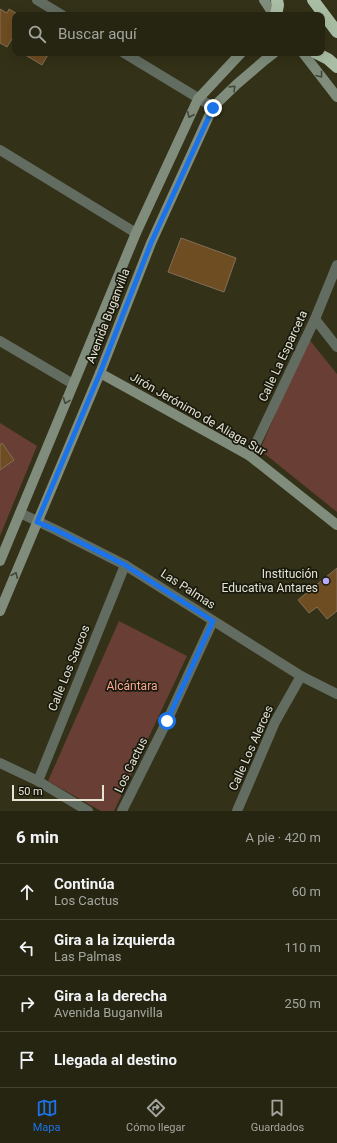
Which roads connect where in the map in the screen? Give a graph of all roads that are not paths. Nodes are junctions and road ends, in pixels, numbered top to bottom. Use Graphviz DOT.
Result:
graph roads {
  1 [pos="37,0"];
  2 [pos="264,0"];
  3 [pos="277,0"];
  4 [pos="313,0"];
  5 [pos="57,12"];
  6 [pos="273,12"];
  7 [pos="276,12"];
  8 [pos="322,12"];
  9 [pos="325,16"];
  10 [pos="337,32"];
  11 [pos="129,56"];
  12 [pos="238,56"];
  13 [pos="270,56"];
  14 [pos="304,56"];
  15 [pos="322,56"];
  16 [pos="337,67"];
  17 [pos="337,97"];
  18 [pos="198,99"];
  19 [pos="213,108"];
  20 [pos="0,150"];
  21 [pos="136,233"];
  22 [pos="337,266"];
  23 [pos="314,319"];
  24 [pos="0,341"];
  25 [pos="337,347"];
  26 [pos="100,373"];
  27 [pos="73,384"];
  28 [pos="250,456"];
  29 [pos="20,513"];
  30 [pos="37,522"];
  31 [pos="337,525"];
  32 [pos="0,561"];
  33 [pos="125,565"];
  34 [pos="0,612"];
  35 [pos="213,621"];
  36 [pos="301,676"];
  37 [pos="337,694"];
  38 [pos="0,763"];
  39 [pos="38,780"];
  40 [pos="88,811"];
  41 [pos="122,811"];
  42 [pos="238,811"];
  1 -- 5 [label="street"];
  2 -- 6 [label="street"];
  3 -- 7 [label="highway"];
  4 -- 8 [label="highway"];
  9 -- 10 [label="highway"];
  11 -- 18 [label="street"];
  12 -- 18 [label="street, Avenida Buganvilla"];
  19 -- 13 [label="street, Avenida Buganvilla, one-way"];
  14 -- 17 [label="street, one-way"];
  15 -- 16 [label="highway"];
  18 -- 19 [label="street"];
  18 -- 21 [label="street, Avenida Buganvilla, one-way"];
  19 -- 26 [label="street, Avenida Buganvilla"];
  20 -- 21 [label="street"];
  21 -- 27 [label="street, Avenida Buganvilla"];
  22 -- 23 [label="street, Calle La Esparceta"];
  23 -- 25 [label="street"];
  23 -- 28 [label="street, Calle La Esparceta"];
  24 -- 27 [label="street"];
  26 -- 28 [label="street, Jirón Jerónimo de Aliaga Sur"];
  26 -- 30 [label="street, Avenida Buganvilla"];
  27 -- 29 [label="street, Avenida Buganvilla, one-way"];
  28 -- 31 [label="street, Jirón Jerónimo de Aliaga Sur"];
  29 -- 30 [label="street, Las Palmas"];
  29 -- 32 [label="street, Avenida Buganvilla"];
  30 -- 33 [label="street, Las Palmas"];
  34 -- 30 [label="street, Avenida Buganvilla, one-way"];
  33 -- 35 [label="street, Las Palmas"];
  33 -- 39 [label="street, Calle Los Saucos"];
  35 -- 36 [label="street, Las Palmas"];
  35 -- 41 [label="street, Los Cactus"];
  36 -- 37 [label="street, Las Palmas"];
  36 -- 42 [label="street, Calle Los Alerces"];
  38 -- 39 [label="street"];
  39 -- 40 [label="street"];
}
